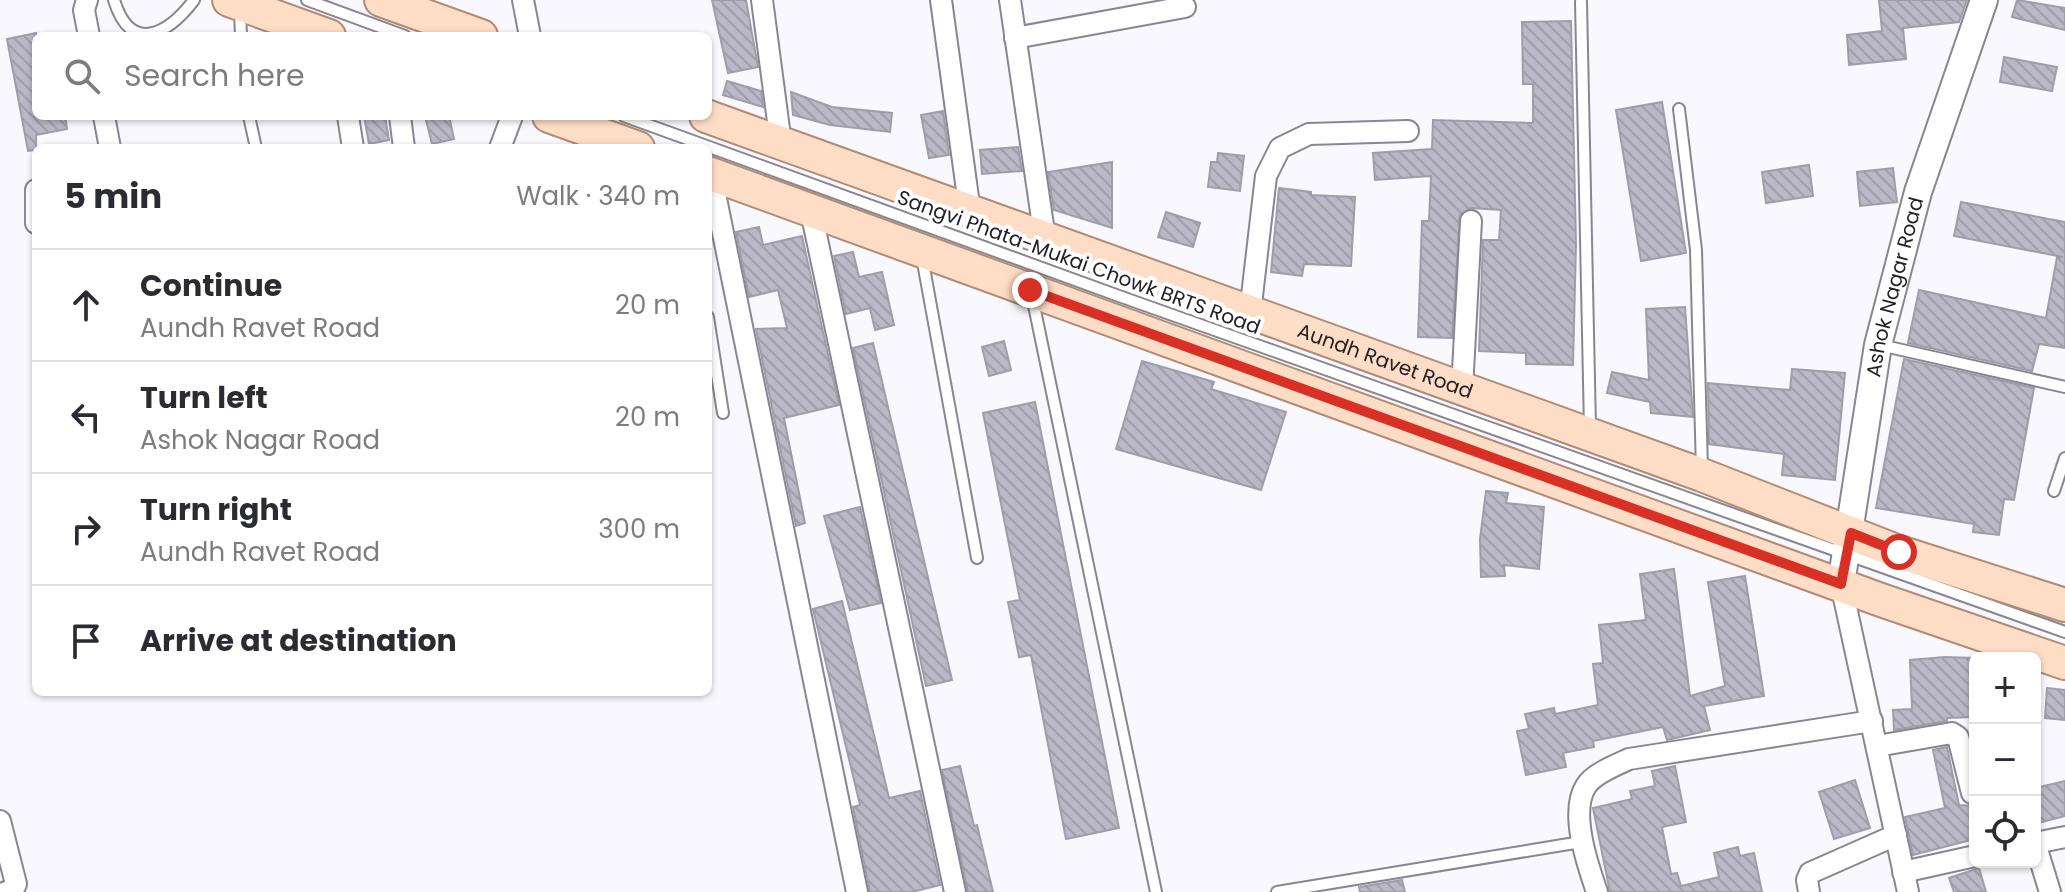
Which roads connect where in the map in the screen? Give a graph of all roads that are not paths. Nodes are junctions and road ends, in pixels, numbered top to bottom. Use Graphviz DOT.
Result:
graph roads {
  1 [pos="87,0"];
  2 [pos="114,0"];
  3 [pos="194,0"];
  4 [pos="307,0"];
  5 [pos="381,0"];
  6 [pos="523,0"];
  7 [pos="762,0"];
  8 [pos="941,0"];
  9 [pos="1010,0"];
  10 [pos="1984,0"];
  11 [pos="234,2"];
  12 [pos="1581,2"];
  13 [pos="1185,7"];
  14 [pos="417,17"];
  15 [pos="88,32"];
  16 [pos="135,32"];
  17 [pos="161,32"];
  18 [pos="240,32"];
  19 [pos="318,32"];
  20 [pos="468,32"];
  21 [pos="529,32"];
  22 [pos="1015,38"];
  23 [pos="1679,109"];
  24 [pos="712,118"];
  25 [pos="105,120"];
  26 [pos="250,120"];
  27 [pos="349,120"];
  28 [pos="400,120"];
  29 [pos="510,120"];
  30 [pos="560,120"];
  31 [pos="635,120"];
  32 [pos="1408,131"];
  33 [pos="109,144"];
  34 [pos="255,144"];
  35 [pos="352,144"];
  36 [pos="404,144"];
  37 [pos="502,144"];
  38 [pos="627,144"];
  39 [pos="701,144"];
  40 [pos="781,144"];
  41 [pos="712,148"];
  42 [pos="712,175"];
  43 [pos="712,189"];
  44 [pos="811,211"];
  45 [pos="970,212"];
  46 [pos="1471,221"];
  47 [pos="1045,239"];
  48 [pos="920,250"];
  49 [pos="1030,290"];
  50 [pos="1250,313"];
  51 [pos="712,343"];
  52 [pos="1878,345"];
  53 [pos="2065,387"];
  54 [pos="1462,390"];
  55 [pos="723,413"];
  56 [pos="1591,436"];
  57 [pos="2065,458"];
  58 [pos="1702,475"];
  59 [pos="2054,491"];
  60 [pos="977,558"];
  61 [pos="1846,558"];
  62 [pos="2065,605"];
  63 [pos="2065,632"];
  64 [pos="2065,663"];
  65 [pos="1872,721"];
  66 [pos="1877,746"];
  67 [pos="1969,781"];
  68 [pos="0,821"];
  69 [pos="1896,835"];
  70 [pos="2065,837"];
  71 [pos="1581,842"];
  72 [pos="1969,858"];
  73 [pos="1906,882"];
  74 [pos="6,892"];
  75 [pos="857,892"];
  76 [pos="955,892"];
  77 [pos="1156,892"];
  78 [pos="1277,892"];
  79 [pos="1597,892"];
  80 [pos="1809,892"];
  81 [pos="2050,892"];
  1 -- 15 [label="street"];
  2 -- 16 [label="lane"];
  3 -- 17 [label="lane"];
  4 -- 14 [label="lane"];
  5 -- 14 [label="main road"];
  6 -- 21 [label="street"];
  7 -- 40 [label="street"];
  8 -- 45 [label="street"];
  9 -- 22 [label="street"];
  10 -- 52 [label="street, Ashok Nagar Road"];
  11 -- 18 [label="lane"];
  11 -- 19 [label="main road"];
  12 -- 56 [label="lane"];
  13 -- 22 [label="street"];
  14 -- 20 [label="main road"];
  22 -- 47 [label="street"];
  23 -- 58 [label="lane"];
  24 -- 40 [label="main road, Aundh Ravet Road"];
  25 -- 33 [label="street"];
  26 -- 34 [label="lane"];
  27 -- 35 [label="street"];
  28 -- 36 [label="street"];
  29 -- 37 [label="street"];
  30 -- 38 [label="main road"];
  31 -- 39 [label="lane, Sangvi Phata-Mukai Chowk BRTS Road"];
  32 -- 50 [label="street"];
  40 -- 45 [label="main road, Aundh Ravet Road"];
  41 -- 61 [label="lane, Sangvi Phata-Mukai Chowk BRTS Road"];
  42 -- 44 [label="main road, Aundh Ravet Road"];
  43 -- 75 [label="street"];
  44 -- 48 [label="main road, Aundh Ravet Road"];
  44 -- 76 [label="street"];
  45 -- 47 [label="main road, Aundh Ravet Road"];
  46 -- 54 [label="street"];
  47 -- 50 [label="main road, Aundh Ravet Road"];
  48 -- 49 [label="main road, Aundh Ravet Road"];
  48 -- 60 [label="lane"];
  49 -- 61 [label="main road, Aundh Ravet Road"];
  49 -- 77 [label="lane"];
  50 -- 54 [label="main road, Aundh Ravet Road"];
  51 -- 55 [label="lane"];
  52 -- 53 [label="lane"];
  52 -- 61 [label="street, Ashok Nagar Road"];
  54 -- 56 [label="main road, Aundh Ravet Road"];
  56 -- 58 [label="main road, Aundh Ravet Road"];
  57 -- 59 [label="lane"];
  58 -- 61 [label="main road, Aundh Ravet Road"];
  61 -- 62 [label="main road, Aundh Ravet Road"];
  61 -- 63 [label="lane, Sangvi Phata-Mukai Chowk BRTS Road"];
  61 -- 64 [label="main road, Aundh Ravet Road"];
  61 -- 65 [label="street"];
  65 -- 66 [label="street"];
  65 -- 71 [label="street"];
  66 -- 67 [label="street"];
  66 -- 69 [label="street"];
  68 -- 74 [label="street"];
  69 -- 73 [label="street"];
  69 -- 80 [label="street"];
  70 -- 81 [label="street"];
  71 -- 78 [label="lane"];
  71 -- 79 [label="street"];
  72 -- 73 [label="street"];
}
